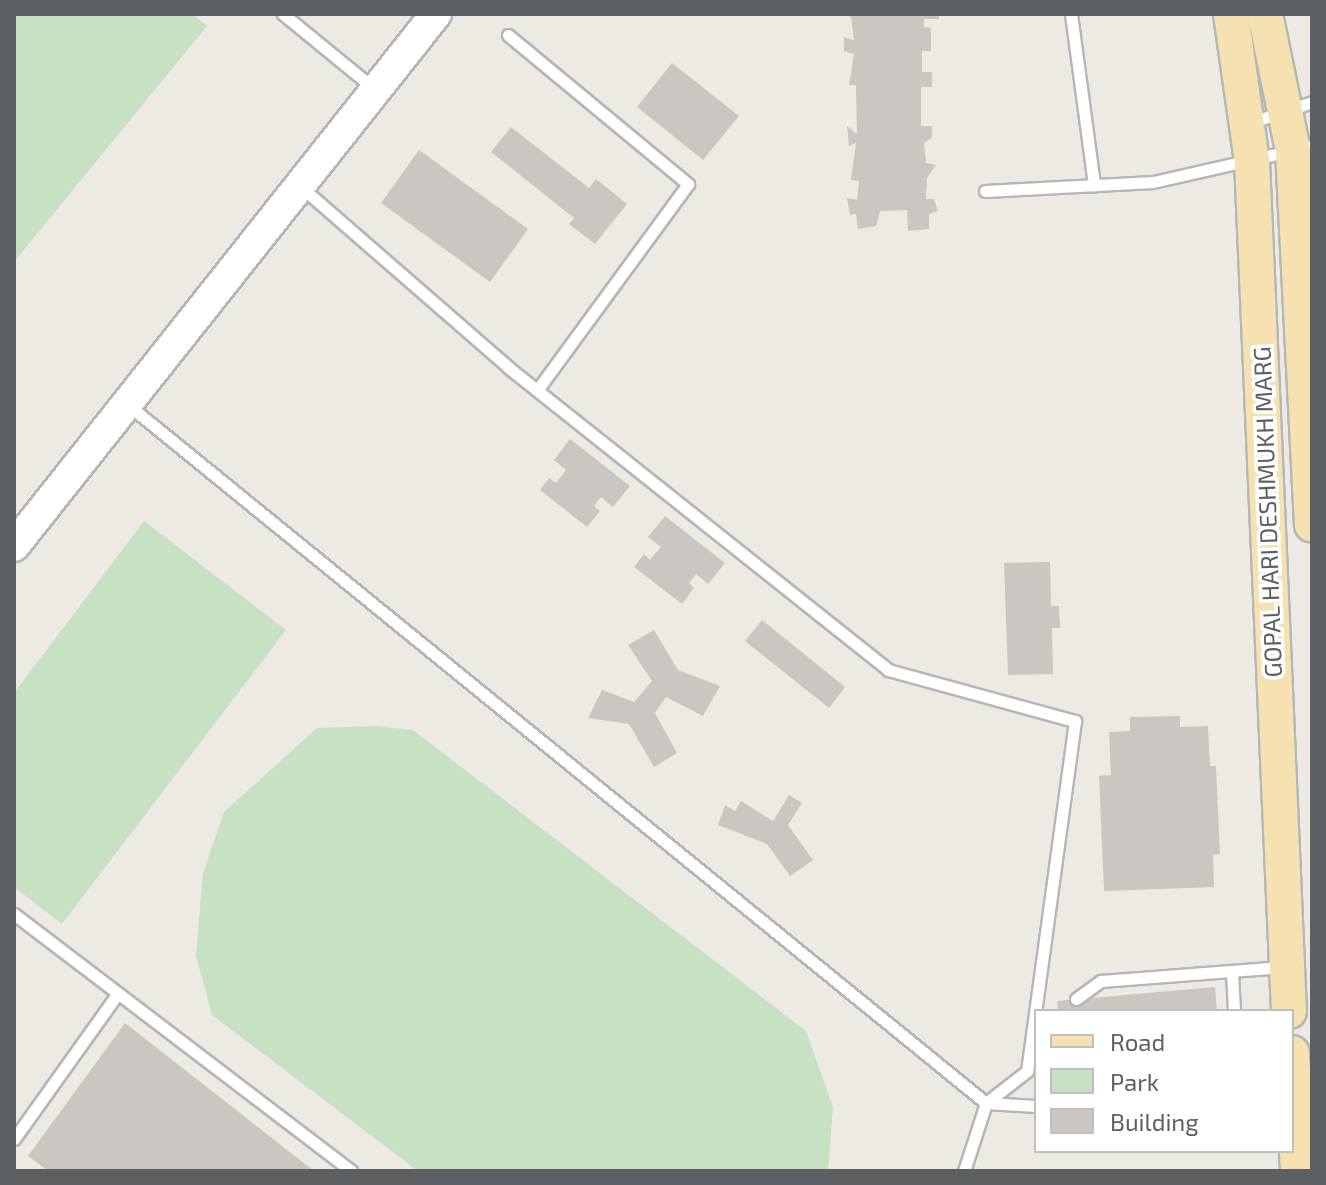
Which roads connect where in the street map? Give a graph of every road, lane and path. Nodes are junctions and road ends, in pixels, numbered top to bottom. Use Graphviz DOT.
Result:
graph roads {
  1 [pos="283,14"];
  2 [pos="436,14"];
  3 [pos="1071,14"];
  4 [pos="1231,14"];
  5 [pos="1265,14"];
  6 [pos="508,35"];
  7 [pos="376,90"];
  8 [pos="1300,106"];
  9 [pos="1248,123"];
  10 [pos="1302,148"];
  11 [pos="1252,161"];
  12 [pos="300,185"];
  13 [pos="1094,185"];
  14 [pos="985,191"];
  15 [pos="537,390"];
  16 [pos="127,404"];
  17 [pos="1312,525"];
  18 [pos="14,546"];
  19 [pos="14,914"];
  20 [pos="1286,967"];
  21 [pos="1232,972"];
  22 [pos="118,993"];
  23 [pos="1076,999"];
  24 [pos="1036,1009"];
  25 [pos="1234,1009"];
  26 [pos="1289,1009"];
  27 [pos="1034,1020"];
  28 [pos="986,1103"];
  29 [pos="1034,1106"];
  30 [pos="1294,1122"];
  31 [pos="14,1139"];
  32 [pos="351,1171"];
  33 [pos="964,1171"];
  34 [pos="1298,1171"];
  1 -- 7 [label="lane"];
  2 -- 7 [label="street"];
  3 -- 13 [label="lane"];
  4 -- 9 [label="main road, GOPAL HARI DESHMUKH MARG"];
  5 -- 8 [label="main road, GOPAL HARI DESHMUKH MARG"];
  6 -- 15 [label="lane"];
  7 -- 12 [label="street"];
  8 -- 9 [label="lane"];
  8 -- 10 [label="main road, GOPAL HARI DESHMUKH MARG"];
  9 -- 11 [label="main road, GOPAL HARI DESHMUKH MARG"];
  10 -- 11 [label="lane"];
  10 -- 17 [label="main road, GOPAL HARI DESHMUKH MARG"];
  11 -- 13 [label="lane"];
  11 -- 20 [label="main road, GOPAL HARI DESHMUKH MARG"];
  12 -- 15 [label="lane"];
  12 -- 16 [label="street"];
  13 -- 14 [label="lane"];
  15 -- 24 [label="lane"];
  16 -- 18 [label="street"];
  16 -- 28 [label="lane"];
  19 -- 22 [label="lane"];
  20 -- 21 [label="lane"];
  20 -- 26 [label="main road, GOPAL HARI DESHMUKH MARG"];
  21 -- 23 [label="lane"];
  21 -- 25 [label="lane"];
  22 -- 31 [label="lane"];
  22 -- 32 [label="lane"];
  27 -- 28 [label="lane"];
  28 -- 29 [label="lane"];
  28 -- 33 [label="lane"];
  30 -- 34 [label="main road"];
}
